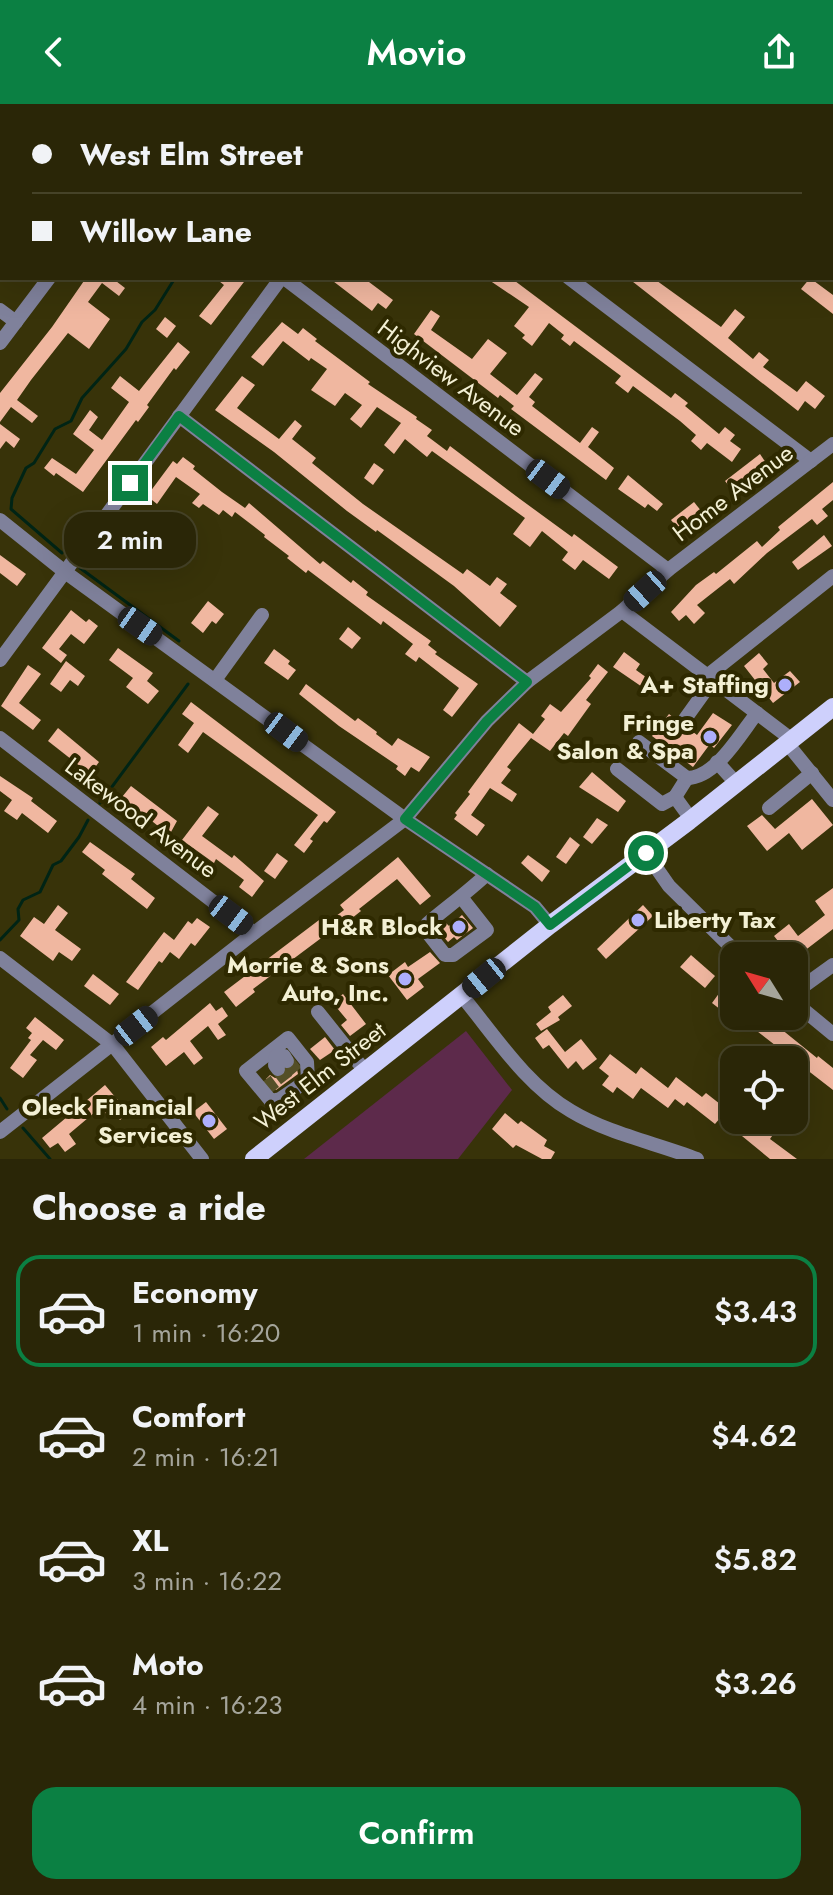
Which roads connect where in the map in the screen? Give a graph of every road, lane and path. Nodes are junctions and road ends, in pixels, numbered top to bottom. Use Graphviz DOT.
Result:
graph roads {
  1 [pos="48,280"];
  2 [pos="281,280"];
  3 [pos="286,280"];
  4 [pos="572,280"];
  5 [pos="0,310"];
  6 [pos="16,322"];
  7 [pos="0,343"];
  8 [pos="179,416"];
  9 [pos="833,444"];
  10 [pos="811,461"];
  11 [pos="0,520"];
  12 [pos="668,570"];
  13 [pos="65,572"];
  14 [pos="833,576"];
  15 [pos="622,611"];
  16 [pos="262,615"];
  17 [pos="0,660"];
  18 [pos="710,678"];
  19 [pos="215,680"];
  20 [pos="527,682"];
  21 [pos="833,707"];
  22 [pos="757,713"];
  23 [pos="685,719"];
  24 [pos="0,738"];
  25 [pos="788,740"];
  26 [pos="639,742"];
  27 [pos="712,767"];
  28 [pos="617,769"];
  29 [pos="812,773"];
  30 [pos="687,778"];
  31 [pos="736,783"];
  32 [pos="675,797"];
  33 [pos="833,800"];
  34 [pos="769,808"];
  35 [pos="405,819"];
  36 [pos="691,819"];
  37 [pos="646,853"];
  38 [pos="487,874"];
  39 [pos="458,899"];
  40 [pos="550,925"];
  41 [pos="254,933"];
  42 [pos="726,942"];
  43 [pos="0,958"];
  44 [pos="833,965"];
  45 [pos="808,983"];
  46 [pos="462,996"];
  47 [pos="318,1012"];
  48 [pos="808,1013"];
  49 [pos="833,1034"];
  50 [pos="113,1045"];
  51 [pos="254,1065"];
  52 [pos="365,1071"];
  53 [pos="297,1080"];
  54 [pos="273,1090"];
  55 [pos="325,1103"];
  56 [pos="0,1132"];
  57 [pos="663,1153"];
  58 [pos="202,1159"];
  59 [pos="254,1159"];
  60 [pos="697,1159"];
  1 -- 6 [label="street"];
  2 -- 8 [label="street"];
  3 -- 12 [label="street, Highview Avenue"];
  4 -- 10 [label="street"];
  5 -- 6 [label="street"];
  6 -- 7 [label="street"];
  8 -- 13 [label="street"];
  8 -- 20 [label="street"];
  9 -- 10 [label="street, Home Avenue"];
  10 -- 12 [label="street, Home Avenue"];
  11 -- 13 [label="street"];
  12 -- 15 [label="street, Home Avenue"];
  13 -- 17 [label="street"];
  13 -- 19 [label="street"];
  14 -- 18 [label="street"];
  15 -- 18 [label="street"];
  15 -- 20 [label="street, Home Avenue"];
  16 -- 19 [label="street"];
  18 -- 22 [label="street"];
  18 -- 23 [label="street"];
  19 -- 35 [label="street"];
  20 -- 35 [label="street, Home Avenue"];
  21 -- 25 [label="main road, West Elm Street"];
  22 -- 25 [label="street"];
  22 -- 27 [label="street"];
  24 -- 41 [label="street, Lakewood Avenue"];
  25 -- 29 [label="street"];
  25 -- 31 [label="main road, West Elm Street"];
  26 -- 30 [label="street"];
  27 -- 30 [label="street"];
  27 -- 31 [label="street"];
  28 -- 32 [label="street"];
  29 -- 33 [label="street"];
  29 -- 34 [label="street"];
  30 -- 32 [label="street"];
  31 -- 36 [label="main road, West Elm Street"];
  32 -- 36 [label="street"];
  35 -- 38 [label="street"];
  35 -- 41 [label="street, Home Avenue"];
  36 -- 37 [label="main road, West Elm Street"];
  37 -- 40 [label="main road, West Elm Street"];
  37 -- 42 [label="street"];
  38 -- 39 [label="street"];
  38 -- 40 [label="street"];
  39 -- 39 [label="street"];
  40 -- 46 [label="main road, West Elm Street"];
  41 -- 50 [label="street, Home Avenue"];
  43 -- 50 [label="street"];
  44 -- 45 [label="street"];
  46 -- 52 [label="main road, West Elm Street"];
  46 -- 57 [label="street"];
  47 -- 52 [label="street"];
  48 -- 49 [label="street"];
  50 -- 56 [label="street, Home Avenue"];
  50 -- 58 [label="street"];
  51 -- 53 [label="street"];
  51 -- 54 [label="street"];
  51 -- 54 [label="street"];
  52 -- 55 [label="main road, West Elm Street"];
  53 -- 54 [label="street"];
  53 -- 55 [label="street"];
  55 -- 59 [label="main road, West Elm Street"];
  57 -- 60 [label="street"];
}
